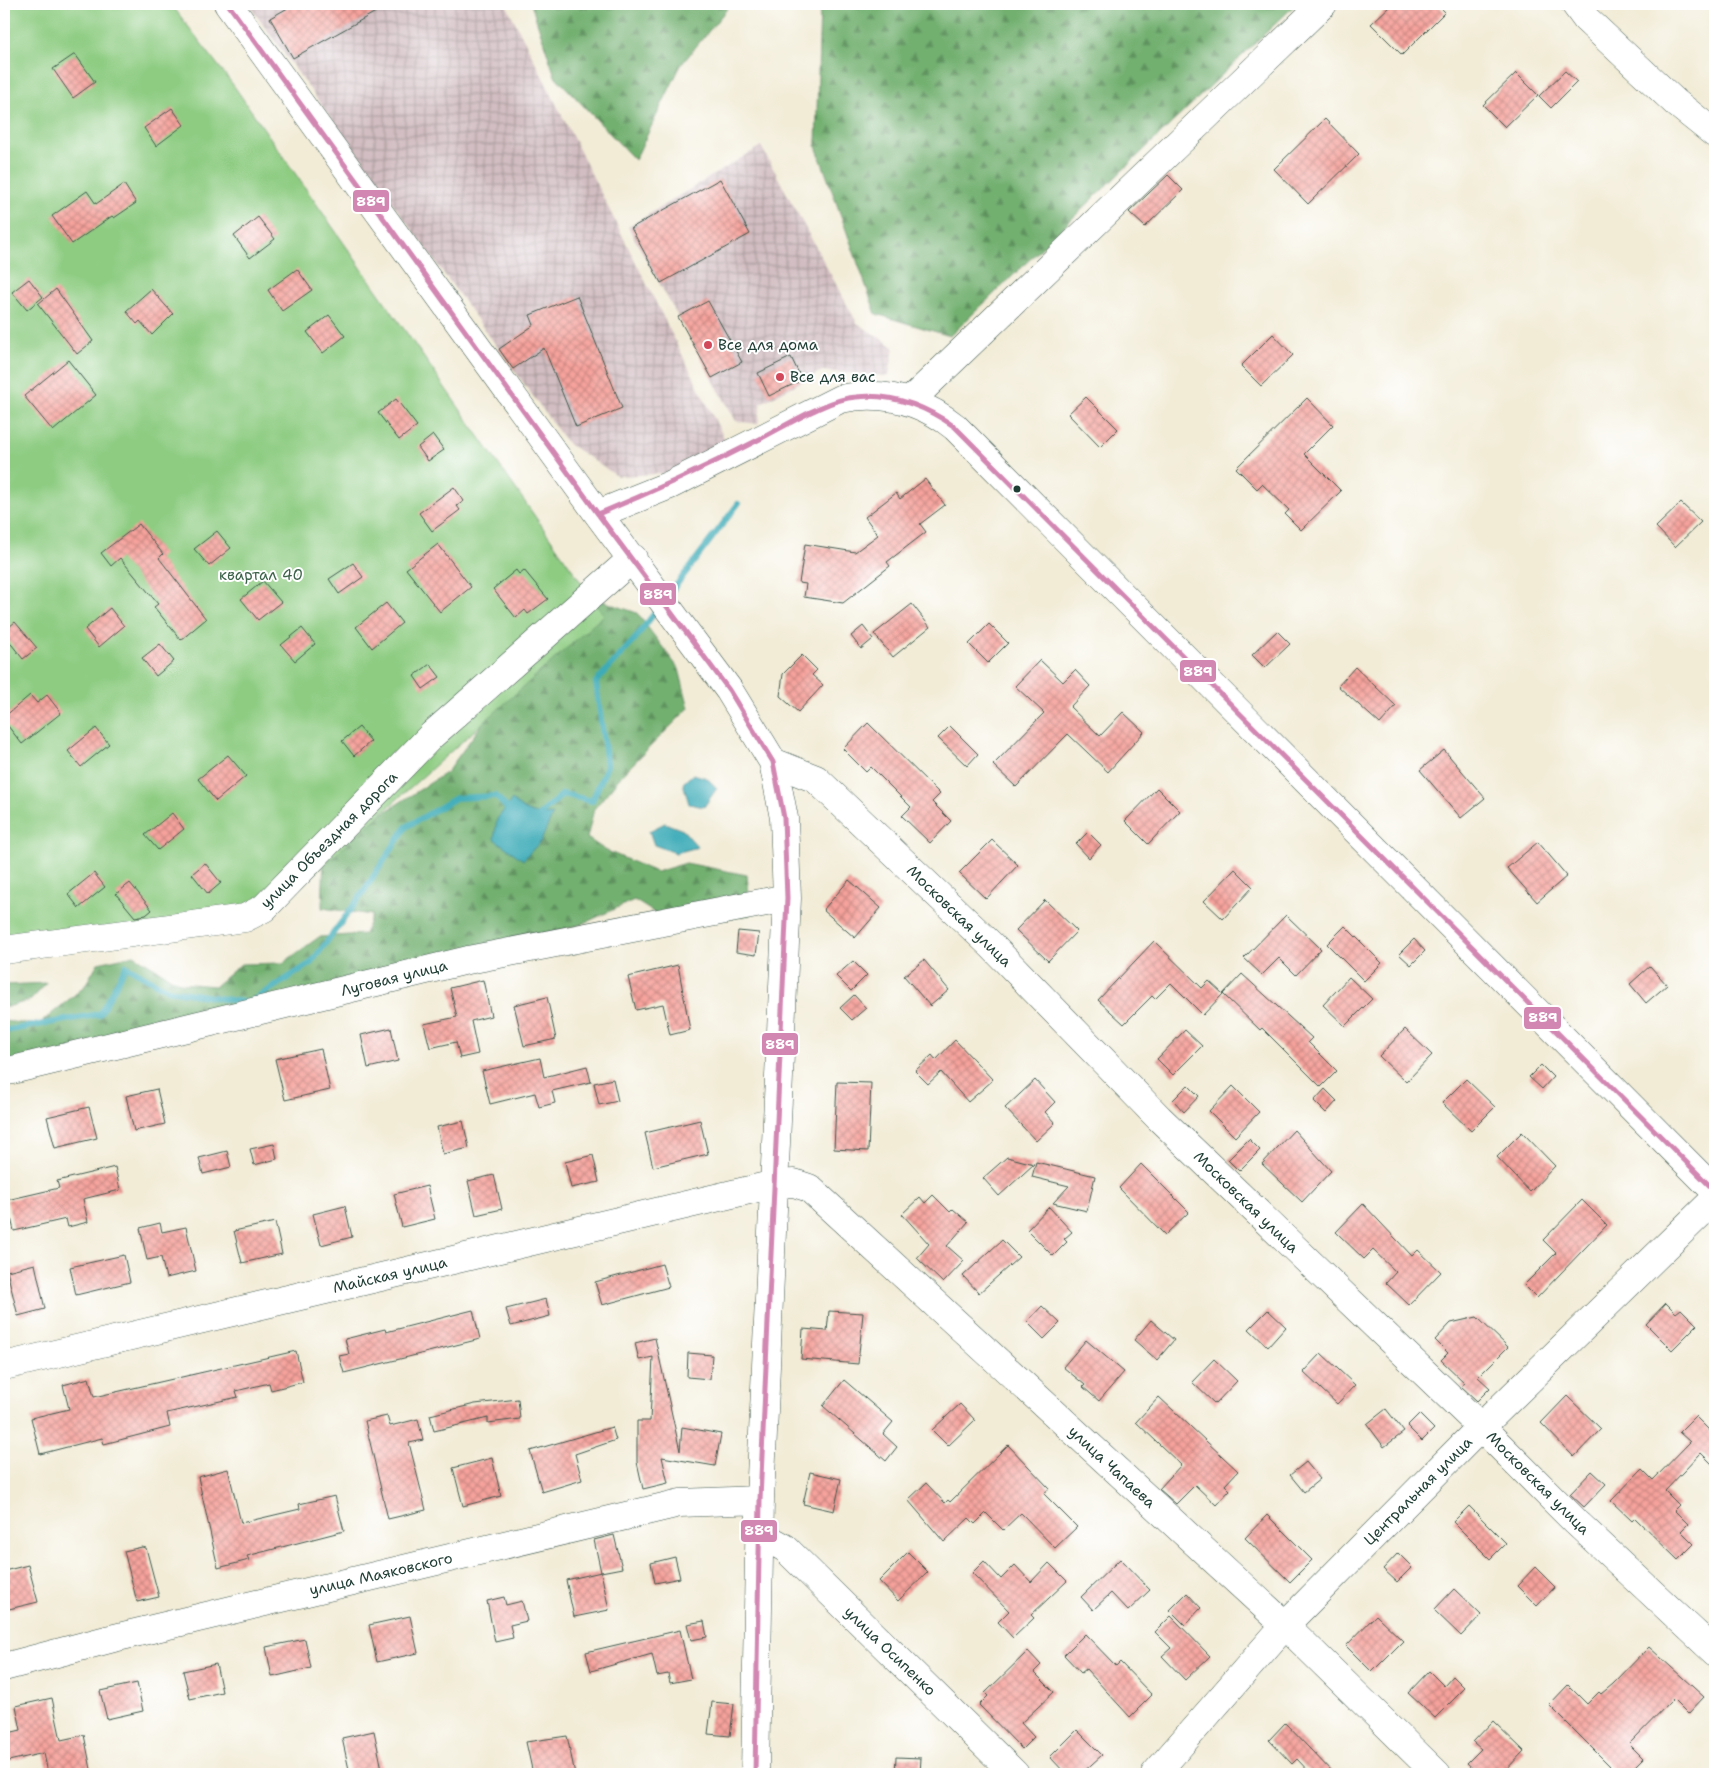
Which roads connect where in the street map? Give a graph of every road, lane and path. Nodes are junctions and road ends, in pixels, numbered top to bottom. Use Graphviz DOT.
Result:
graph roads {
  1 [pos="228,4"];
  2 [pos="1322,4"];
  3 [pos="1575,4"];
  4 [pos="1715,134"];
  5 [pos="910,401"];
  6 [pos="598,514"];
  7 [pos="633,558"];
  8 [pos="773,762"];
  9 [pos="787,898"];
  10 [pos="4,950"];
  11 [pos="4,1072"];
  12 [pos="775,1184"];
  13 [pos="1715,1191"];
  14 [pos="1715,1198"];
  15 [pos="4,1366"];
  16 [pos="1481,1427"];
  17 [pos="760,1500"];
  18 [pos="760,1534"];
  19 [pos="1285,1626"];
  20 [pos="1715,1652"];
  21 [pos="4,1667"];
  22 [pos="755,1774"];
  23 [pos="1015,1774"];
  24 [pos="1155,1774"];
  25 [pos="1437,1774"];
  1 -- 6 [label="street"];
  2 -- 5 [label="street"];
  3 -- 4 [label="street"];
  5 -- 6 [label="street"];
  5 -- 13 [label="street"];
  6 -- 7 [label="street"];
  7 -- 8 [label="street"];
  7 -- 10 [label="street, улица Объездная дорога"];
  8 -- 9 [label="street"];
  8 -- 16 [label="street, Московская улица"];
  9 -- 11 [label="street, Луговая улица"];
  9 -- 12 [label="street"];
  12 -- 15 [label="street, Майская улица"];
  12 -- 17 [label="street"];
  12 -- 19 [label="street, улица Чапаева"];
  14 -- 16 [label="street, Центральная улица"];
  16 -- 19 [label="street, Центральная улица"];
  16 -- 20 [label="street, Московская улица"];
  17 -- 18 [label="street"];
  17 -- 21 [label="street, улица Маяковского"];
  18 -- 22 [label="street"];
  18 -- 23 [label="street, улица Осипенко"];
  19 -- 24 [label="street, Центральная улица"];
  19 -- 25 [label="street, улица Чапаева"];
}
